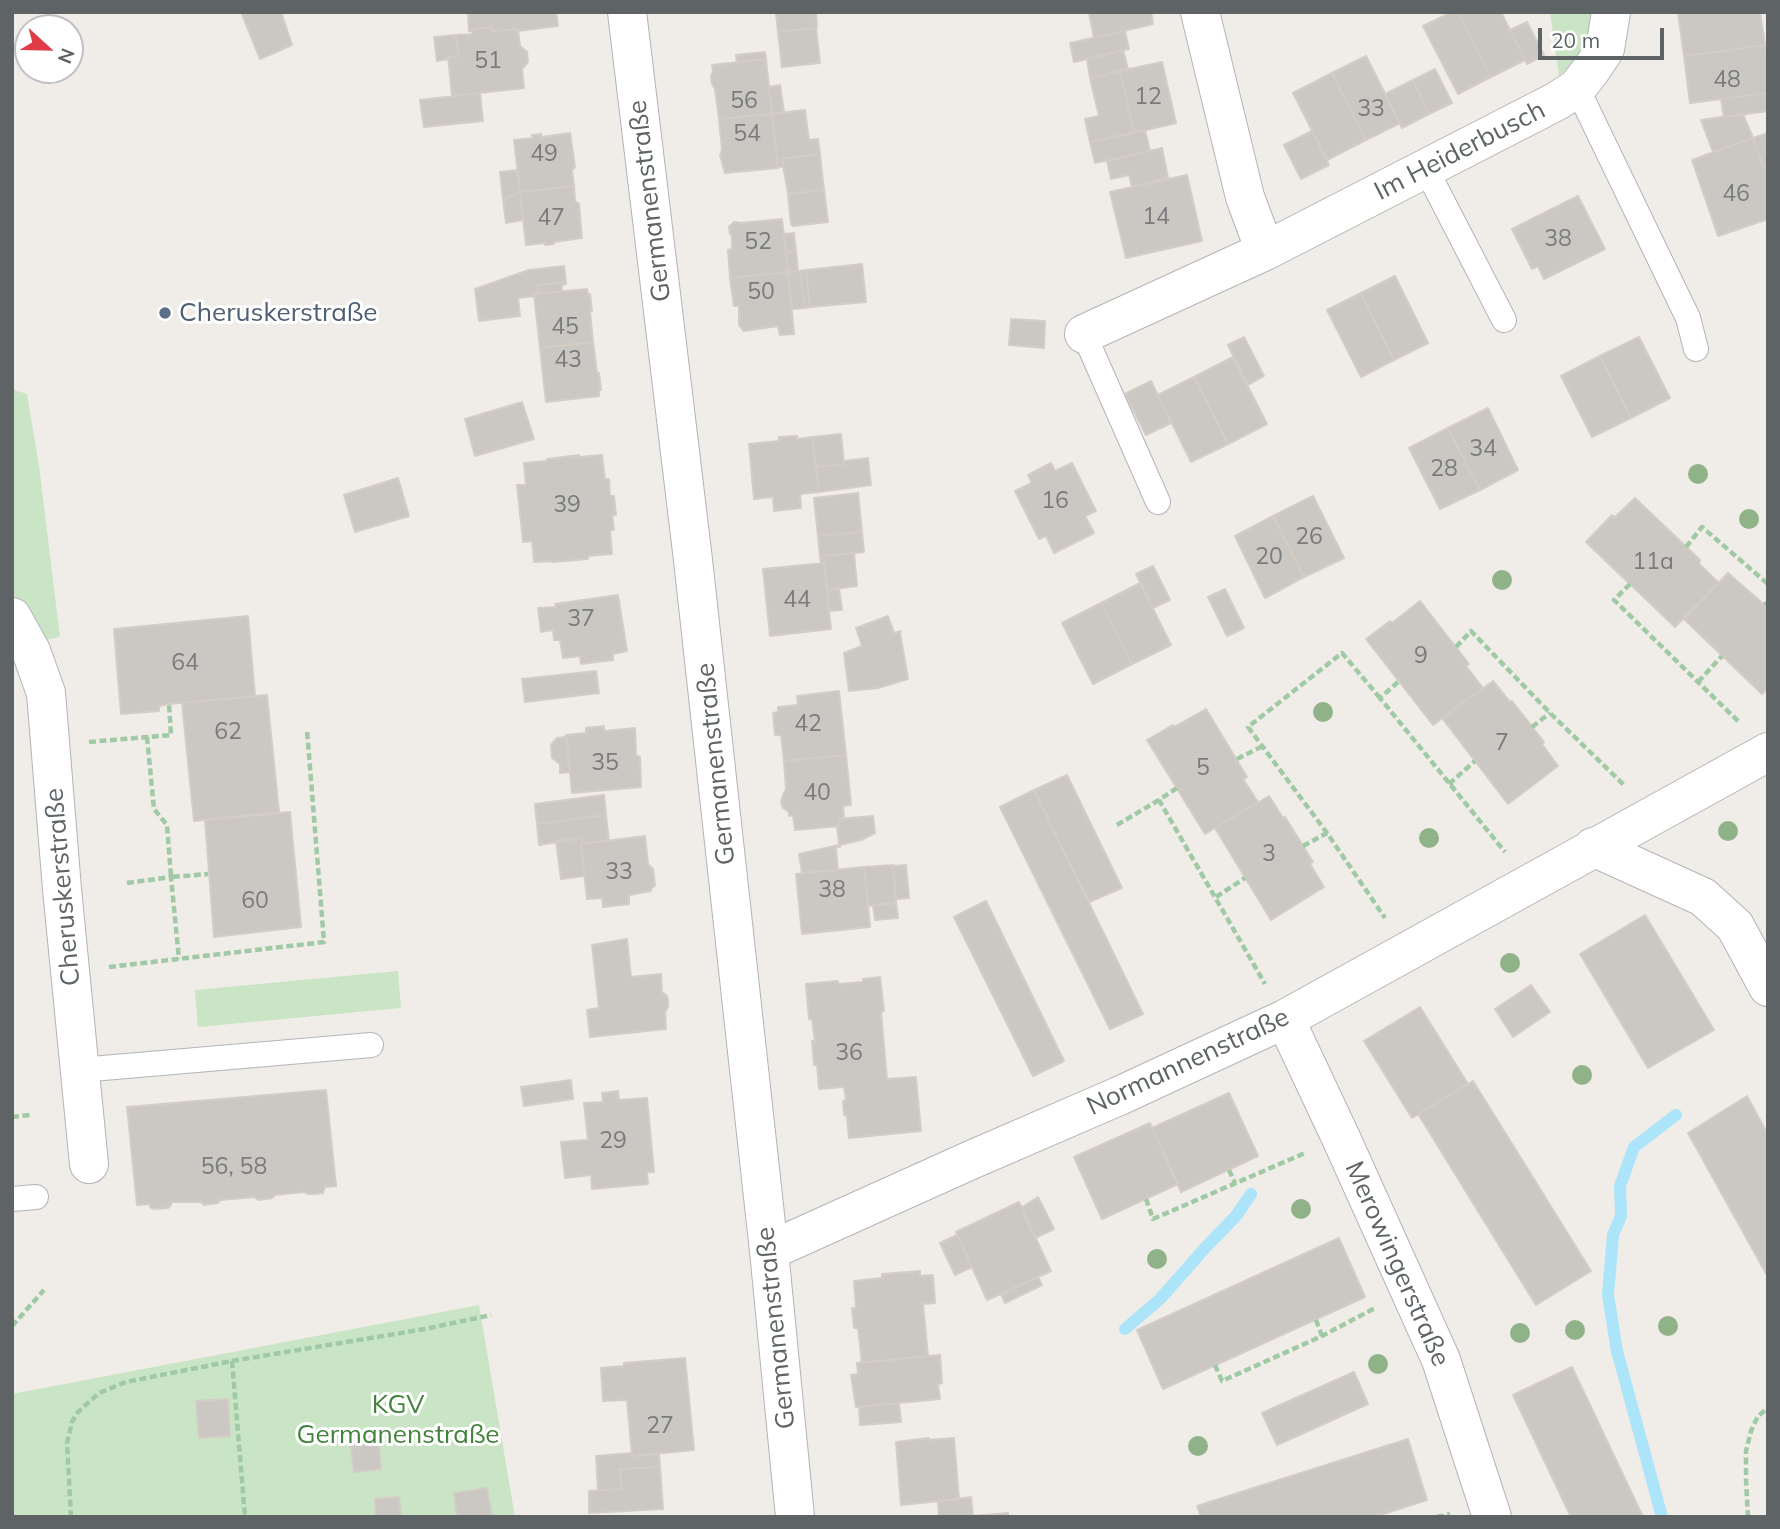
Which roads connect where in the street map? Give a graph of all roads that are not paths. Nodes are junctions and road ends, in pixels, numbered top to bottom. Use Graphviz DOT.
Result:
graph roads {
  1 [pos="627,12"];
  2 [pos="1200,12"];
  3 [pos="1611,12"];
  4 [pos="1577,88"];
  5 [pos="1426,169"];
  6 [pos="1265,251"];
  7 [pos="1504,320"];
  8 [pos="1084,334"];
  9 [pos="1696,349"];
  10 [pos="1157,502"];
  11 [pos="12,617"];
  12 [pos="1755,738"];
  13 [pos="1593,847"];
  14 [pos="1768,987"];
  15 [pos="1285,1019"];
  16 [pos="371,1045"];
  17 [pos="80,1070"];
  18 [pos="89,1164"];
  19 [pos="769,1251"];
  20 [pos="795,1517"];
  21 [pos="1492,1517"];
  1 -- 19 [label="street, Germanenstraße"];
  2 -- 6 [label="street"];
  3 -- 4 [label="street, Im Heiderbusch"];
  4 -- 5 [label="street, Im Heiderbusch"];
  4 -- 9 [label="lane"];
  5 -- 6 [label="street, Im Heiderbusch"];
  5 -- 7 [label="lane"];
  6 -- 8 [label="street, Im Heiderbusch"];
  8 -- 10 [label="lane"];
  11 -- 17 [label="street, Cheruskerstraße"];
  12 -- 13 [label="street, Normannenstraße"];
  13 -- 14 [label="street"];
  13 -- 15 [label="street, Normannenstraße"];
  15 -- 19 [label="street, Normannenstraße"];
  15 -- 21 [label="street, Merowingerstraße"];
  16 -- 17 [label="lane"];
  17 -- 18 [label="street, Cheruskerstraße"];
  19 -- 20 [label="street, Germanenstraße"];
}
